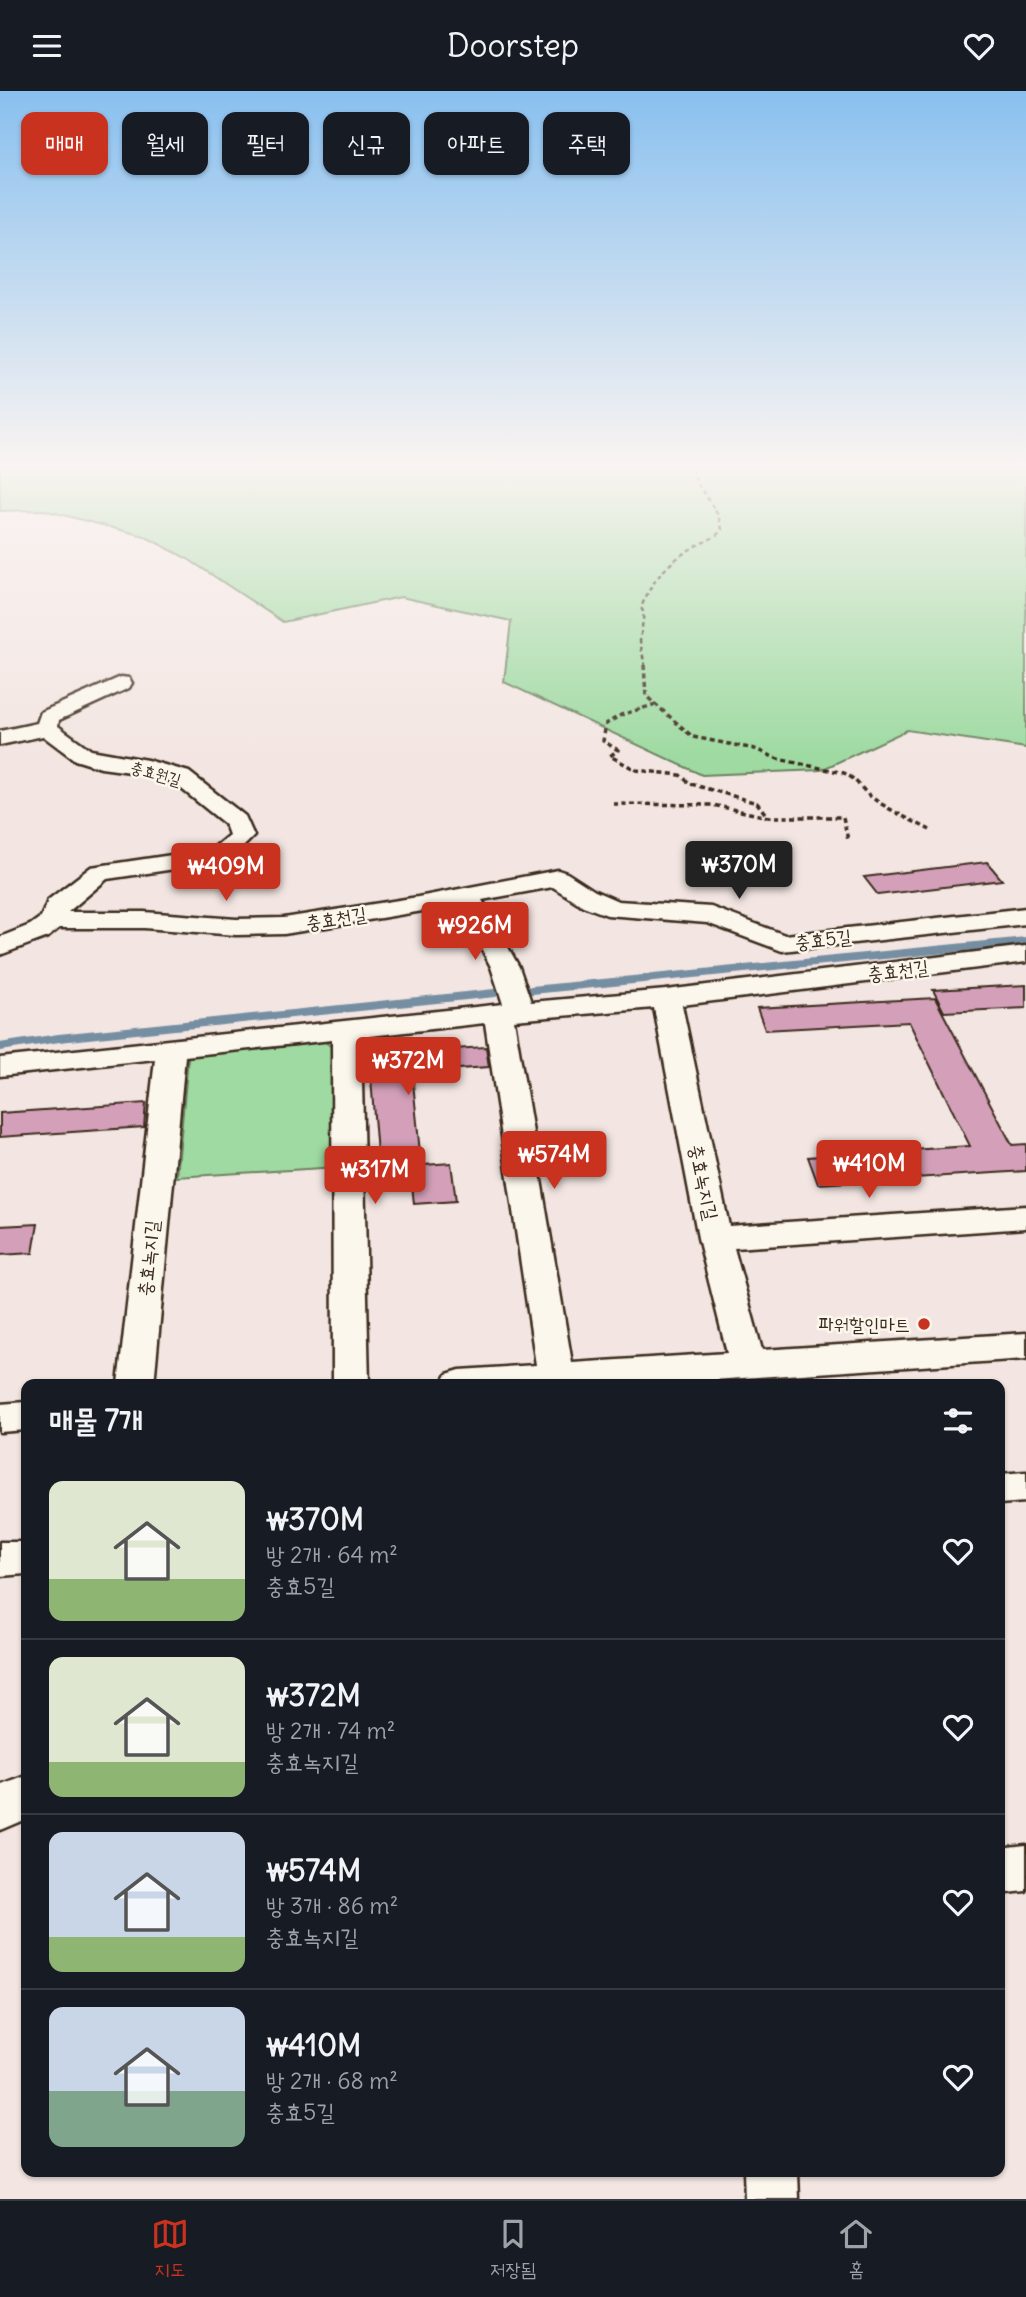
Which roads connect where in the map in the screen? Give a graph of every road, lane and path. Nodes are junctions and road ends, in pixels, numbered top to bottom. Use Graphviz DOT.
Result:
graph roads {
  1 [pos="673,562"];
  2 [pos="121,683"];
  3 [pos="656,704"];
  4 [pos="47,728"];
  5 [pos="0,738"];
  6 [pos="613,804"];
  7 [pos="768,817"];
  8 [pos="930,830"];
  9 [pos="848,840"];
  10 [pos="467,896"];
  11 [pos="1026,916"];
  12 [pos="53,920"];
  13 [pos="0,947"];
  14 [pos="1026,954"];
  15 [pos="666,998"];
  16 [pos="509,1012"];
  17 [pos="346,1030"];
  18 [pos="171,1049"];
  19 [pos="0,1067"];
  20 [pos="1026,1217"];
  21 [pos="715,1238"];
  22 [pos="1026,1346"];
  23 [pos="748,1364"];
  24 [pos="556,1377"];
  25 [pos="137,1379"];
  26 [pos="351,1379"];
  27 [pos="529,1379"];
  28 [pos="21,1416"];
  29 [pos="0,1418"];
  30 [pos="1026,1487"];
  31 [pos="1005,1489"];
  32 [pos="21,1558"];
  33 [pos="0,1559"];
  34 [pos="21,1799"];
  35 [pos="0,1809"];
  36 [pos="1026,1868"];
  37 [pos="1005,1870"];
  38 [pos="771,2177"];
  39 [pos="772,2199"];
  1 -- 3 [label="path"];
  2 -- 4 [label="street"];
  3 -- 7 [label="path"];
  3 -- 8 [label="path"];
  4 -- 5 [label="street"];
  4 -- 12 [label="street, 충효원길"];
  6 -- 7 [label="path"];
  7 -- 9 [label="path"];
  10 -- 11 [label="street, 충효5길"];
  10 -- 12 [label="street, 충효천길"];
  10 -- 16 [label="street"];
  12 -- 13 [label="street"];
  14 -- 15 [label="street, 충효천길"];
  15 -- 16 [label="street, 충효천길"];
  15 -- 21 [label="street, 충효녹지길"];
  16 -- 17 [label="street, 충효천길"];
  16 -- 24 [label="street"];
  17 -- 18 [label="street, 충효천길"];
  17 -- 26 [label="street"];
  18 -- 19 [label="street, 충효천길"];
  18 -- 25 [label="street, 충효녹지길"];
  20 -- 21 [label="street"];
  21 -- 23 [label="street, 충효녹지길"];
  22 -- 23 [label="street"];
  23 -- 24 [label="street"];
  24 -- 27 [label="street"];
  28 -- 29 [label="street"];
  30 -- 31 [label="street"];
  32 -- 33 [label="street"];
  34 -- 35 [label="street"];
  36 -- 37 [label="street"];
  38 -- 39 [label="street"];
}
